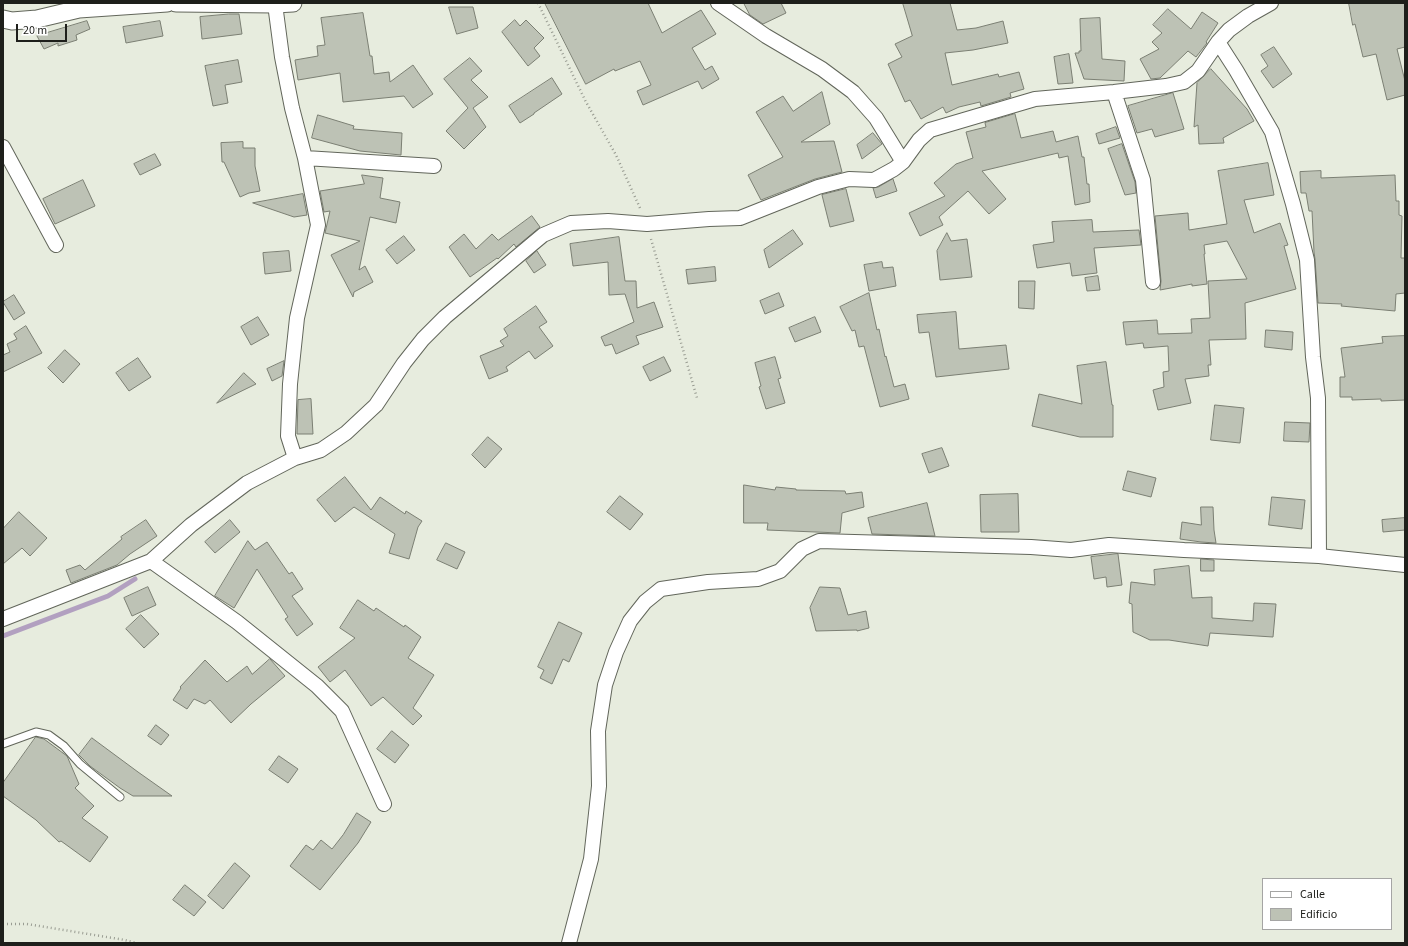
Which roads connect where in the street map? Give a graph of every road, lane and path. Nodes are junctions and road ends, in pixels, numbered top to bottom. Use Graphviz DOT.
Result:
graph roads {
  1 [pos="167,3"];
  2 [pos="176,3"];
  3 [pos="293,3"];
  4 [pos="538,3"];
  5 [pos="718,3"];
  6 [pos="1271,3"];
  7 [pos="275,4"];
  8 [pos="3,19"];
  9 [pos="1218,42"];
  10 [pos="1114,92"];
  11 [pos="3,147"];
  12 [pos="305,158"];
  13 [pos="903,162"];
  14 [pos="434,166"];
  15 [pos="646,224"];
  16 [pos="56,245"];
  17 [pos="1153,282"];
  18 [pos="697,398"];
  19 [pos="296,458"];
  20 [pos="1319,556"];
  21 [pos="151,561"];
  22 [pos="1405,565"];
  23 [pos="3,619"];
  24 [pos="3,744"];
  25 [pos="120,797"];
  26 [pos="384,804"];
  27 [pos="3,924"];
  28 [pos="136,943"];
  29 [pos="569,943"];
  1 -- 8 [label="street"];
  2 -- 7 [label="street"];
  3 -- 7 [label="street"];
  4 -- 15 [label="path"];
  5 -- 13 [label="street"];
  6 -- 9 [label="street"];
  7 -- 12 [label="street"];
  9 -- 10 [label="street"];
  9 -- 20 [label="street"];
  10 -- 13 [label="street"];
  10 -- 17 [label="street"];
  11 -- 16 [label="street"];
  12 -- 14 [label="street"];
  12 -- 19 [label="street"];
  13 -- 15 [label="street"];
  15 -- 18 [label="path"];
  15 -- 19 [label="street"];
  19 -- 21 [label="street"];
  20 -- 22 [label="street"];
  20 -- 29 [label="street"];
  21 -- 23 [label="street"];
  21 -- 26 [label="street"];
  24 -- 25 [label="lane"];
  27 -- 28 [label="path"];
}
